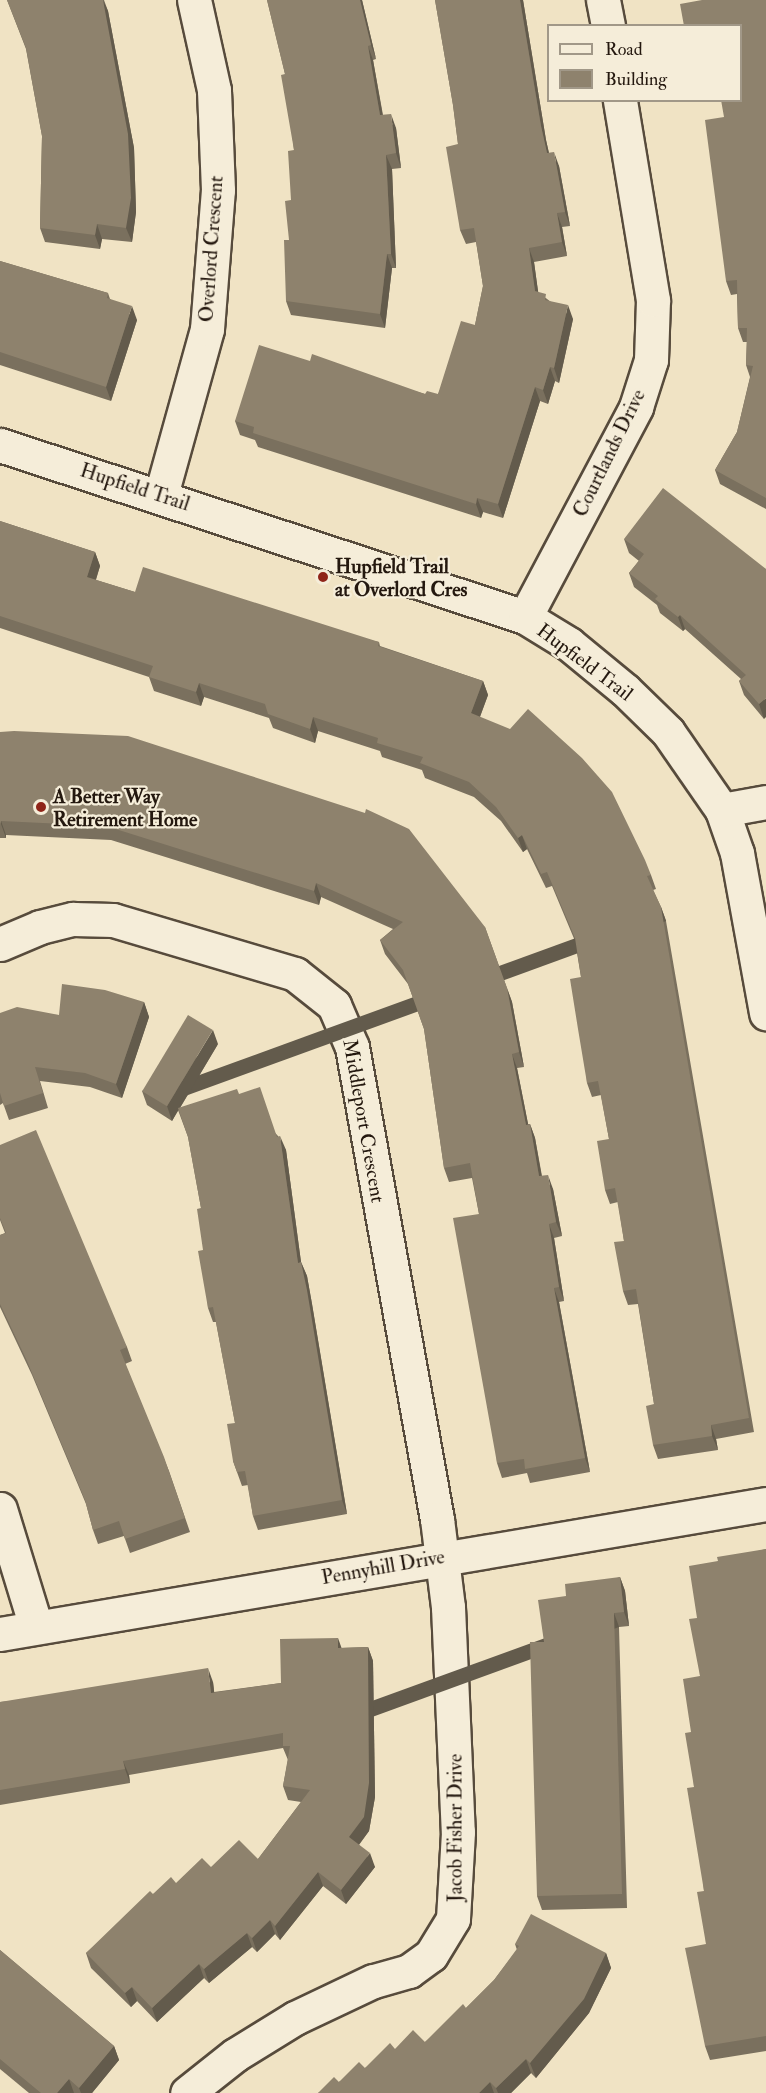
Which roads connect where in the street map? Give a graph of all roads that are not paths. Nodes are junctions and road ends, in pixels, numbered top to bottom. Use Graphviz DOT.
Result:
graph roads {
  1 [pos="194,0"];
  2 [pos="603,0"];
  3 [pos="608,24"];
  4 [pos="620,102"];
  5 [pos="0,445"];
  6 [pos="161,495"];
  7 [pos="525,617"];
  8 [pos="766,802"];
  9 [pos="722,810"];
  10 [pos="0,944"];
  11 [pos="766,1012"];
  12 [pos="766,1504"];
  13 [pos="0,1509"];
  14 [pos="441,1557"];
  15 [pos="36,1627"];
  16 [pos="0,1634"];
  17 [pos="187,2093"];
  1 -- 6 [label="street, Overlord Crescent"];
  2 -- 3 [label="street"];
  4 -- 7 [label="street, Courtlands Drive"];
  5 -- 6 [label="street, Hupfield Trail"];
  6 -- 7 [label="street, Hupfield Trail"];
  7 -- 9 [label="street, Hupfield Trail"];
  8 -- 9 [label="street"];
  9 -- 11 [label="street, Hupfield Trail"];
  10 -- 14 [label="street, Middleport Crescent"];
  12 -- 14 [label="street, Pennyhill Drive"];
  13 -- 15 [label="street"];
  14 -- 15 [label="street, Pennyhill Drive"];
  14 -- 17 [label="street, Jacob Fisher Drive"];
  15 -- 16 [label="street, Pennyhill Drive"];
}
